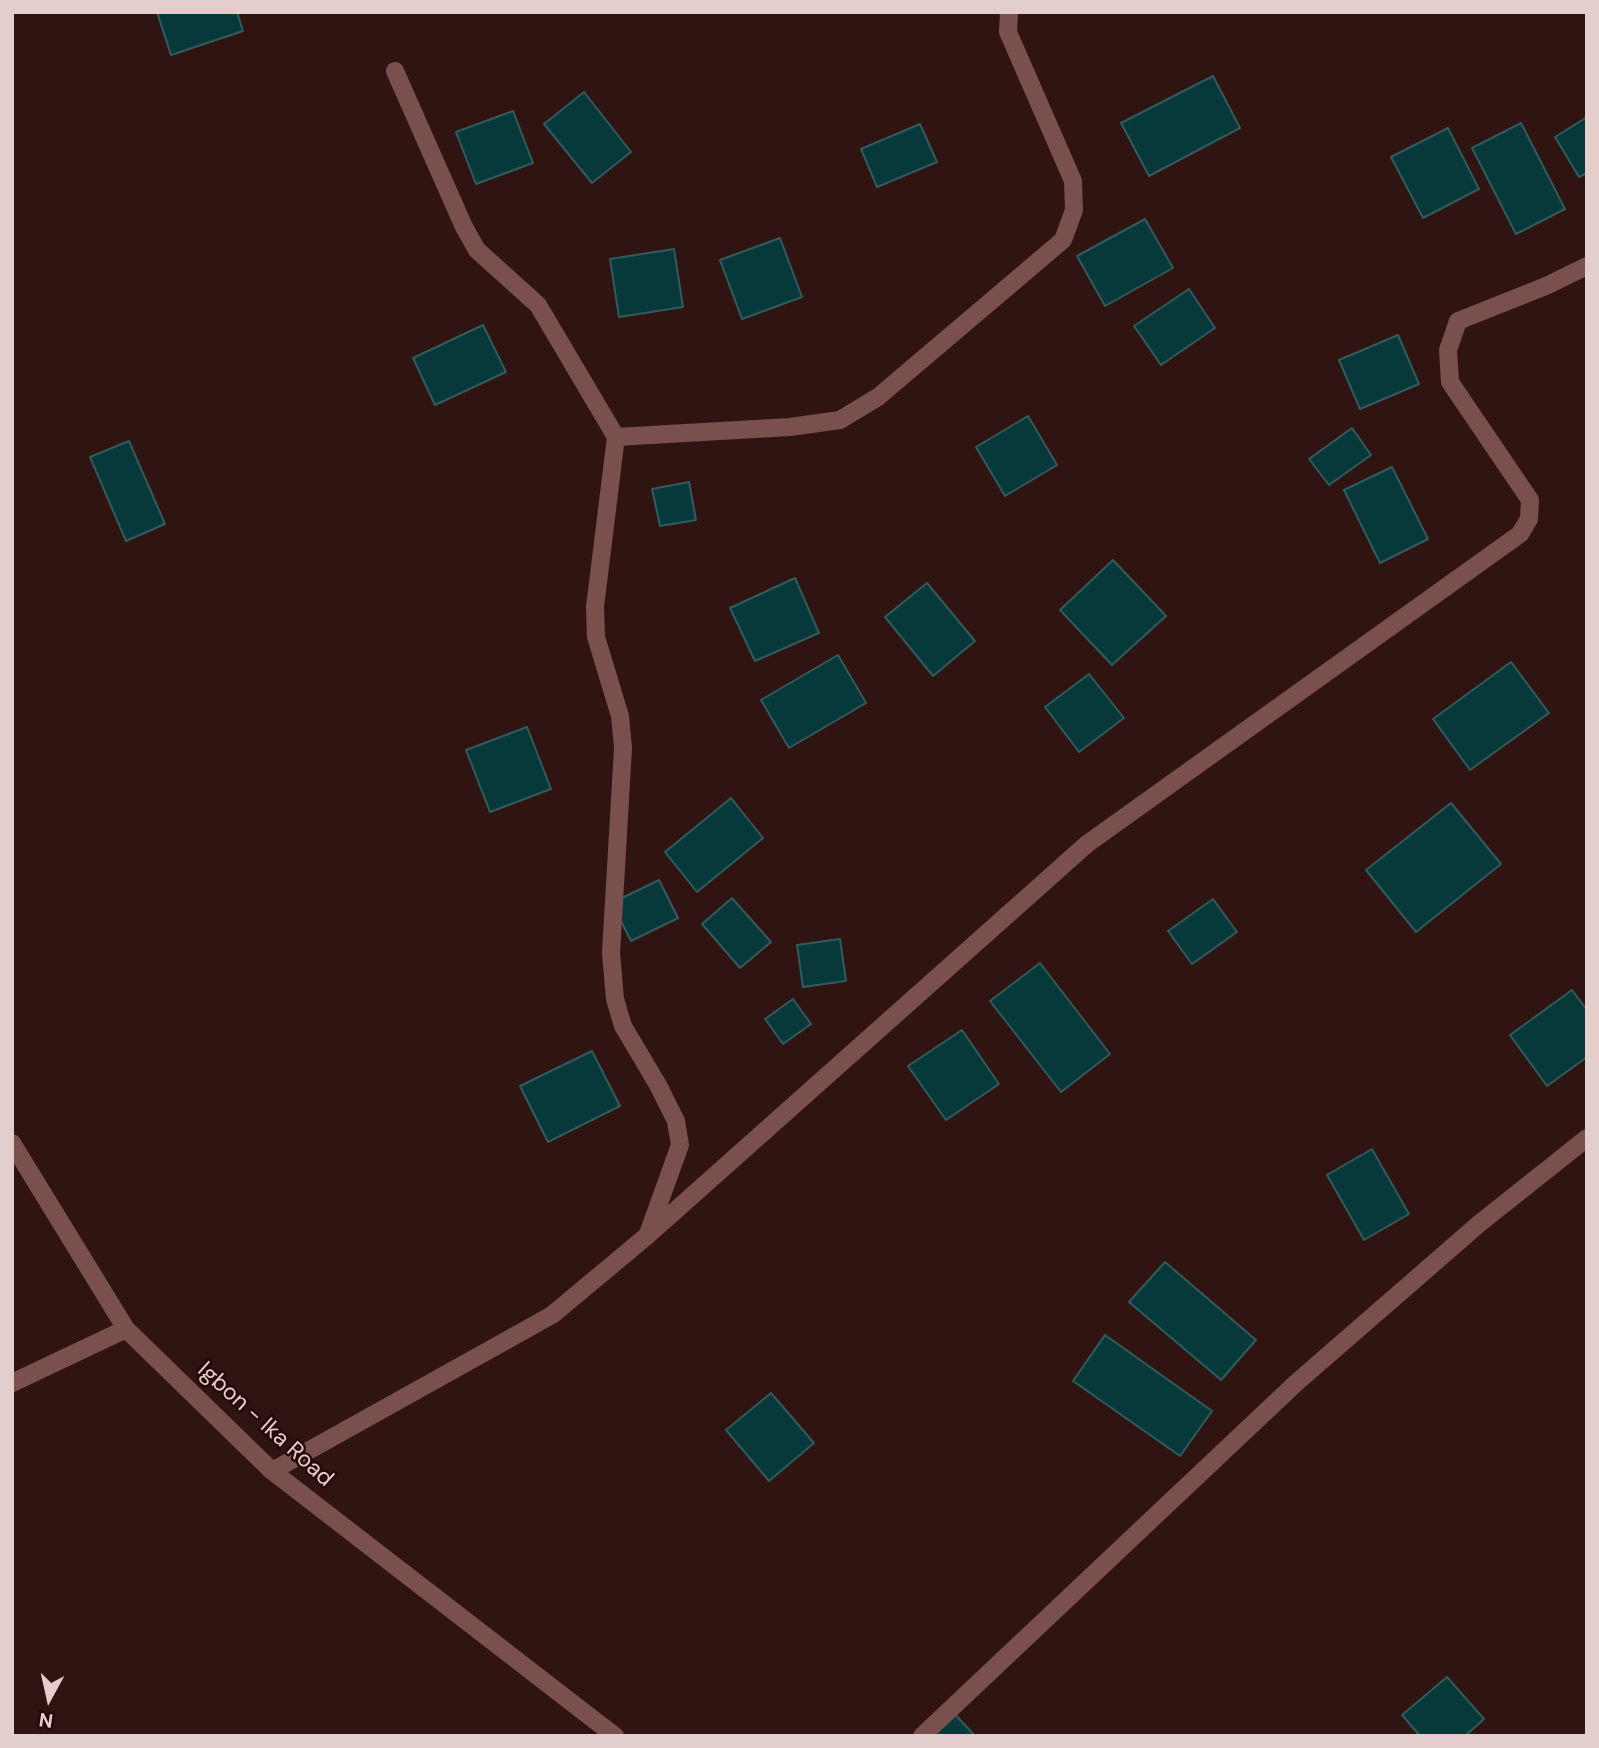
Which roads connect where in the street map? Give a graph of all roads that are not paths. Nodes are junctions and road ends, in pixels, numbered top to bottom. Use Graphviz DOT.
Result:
graph roads {
  1 [pos="1009,12"];
  2 [pos="395,71"];
  3 [pos="1587,266"];
  4 [pos="615,437"];
  5 [pos="1587,1138"];
  6 [pos="12,1143"];
  7 [pos="648,1235"];
  8 [pos="127,1329"];
  9 [pos="12,1383"];
  10 [pos="272,1471"];
  11 [pos="615,1736"];
  12 [pos="922,1736"];
  1 -- 4 [label="street"];
  2 -- 4 [label="street"];
  3 -- 7 [label="street"];
  4 -- 7 [label="street"];
  5 -- 12 [label="street"];
  6 -- 8 [label="street, Igbon - Ika Road"];
  7 -- 10 [label="street"];
  8 -- 9 [label="street"];
  8 -- 10 [label="street, Igbon - Ika Road"];
  10 -- 11 [label="street, Igbon - Ika Road"];
}
